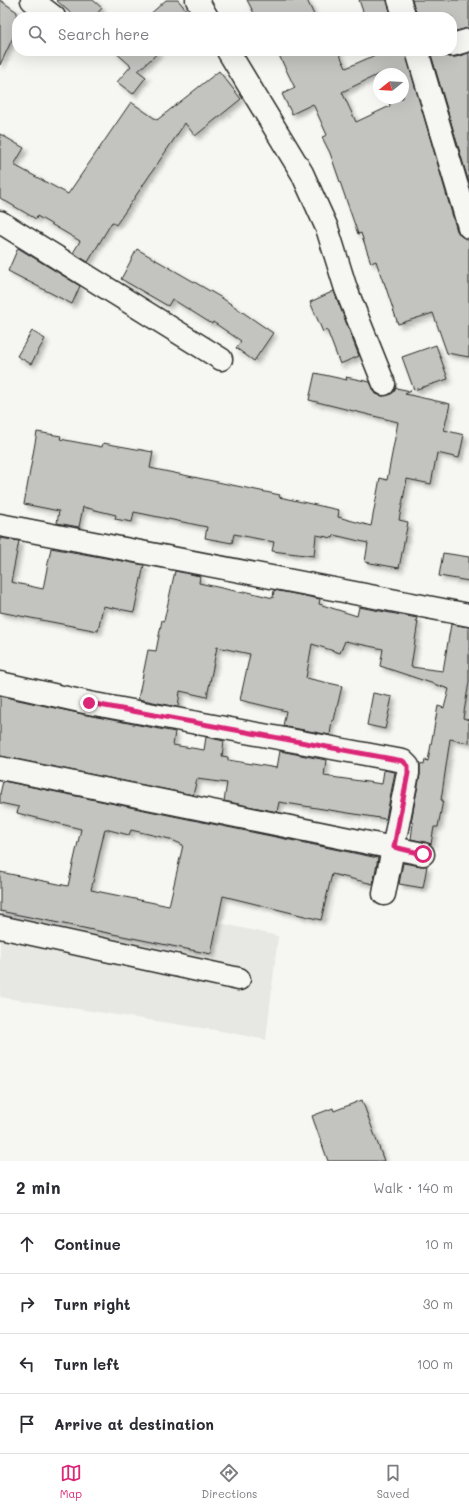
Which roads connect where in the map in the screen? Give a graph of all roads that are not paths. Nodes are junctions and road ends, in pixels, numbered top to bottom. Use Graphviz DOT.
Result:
graph roads {
  1 [pos="32,0"];
  2 [pos="197,0"];
  3 [pos="399,0"];
  4 [pos="48,12"];
  5 [pos="204,12"];
  6 [pos="403,12"];
  7 [pos="469,40"];
  8 [pos="457,44"];
  9 [pos="231,56"];
  10 [pos="424,56"];
  11 [pos="0,222"];
  12 [pos="469,227"];
  13 [pos="221,359"];
  14 [pos="384,384"];
  15 [pos="0,525"];
  16 [pos="469,615"];
  17 [pos="0,683"];
  18 [pos="0,768"];
  19 [pos="394,847"];
  20 [pos="423,854"];
  21 [pos="384,894"];
  22 [pos="0,927"];
  23 [pos="239,979"];
  1 -- 4 [label="street"];
  2 -- 5 [label="street"];
  3 -- 6 [label="street"];
  7 -- 8 [label="street"];
  9 -- 14 [label="street"];
  10 -- 12 [label="street"];
  11 -- 13 [label="street"];
  15 -- 16 [label="street"];
  17 -- 19 [label="street"];
  18 -- 19 [label="street"];
  19 -- 20 [label="street"];
  19 -- 21 [label="street"];
  22 -- 23 [label="street"];
}
